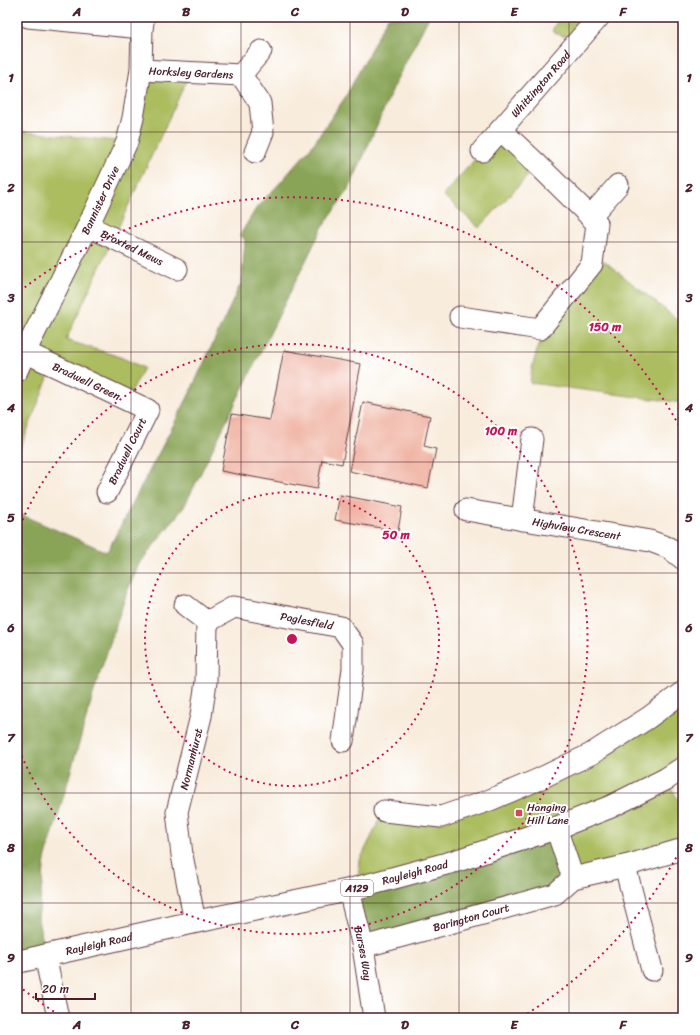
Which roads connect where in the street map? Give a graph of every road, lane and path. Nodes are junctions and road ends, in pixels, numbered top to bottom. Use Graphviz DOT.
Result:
graph roads {
  1 [pos="28,17"];
  2 [pos="599,17"];
  3 [pos="143,23"];
  4 [pos="261,51"];
  5 [pos="141,70"];
  6 [pos="241,75"];
  7 [pos="501,129"];
  8 [pos="255,152"];
  9 [pos="482,152"];
  10 [pos="618,185"];
  11 [pos="590,217"];
  12 [pos="88,226"];
  13 [pos="177,269"];
  14 [pos="460,317"];
  15 [pos="25,352"];
  16 [pos="17,371"];
  17 [pos="148,410"];
  18 [pos="532,439"];
  19 [pos="107,492"];
  20 [pos="466,510"];
  21 [pos="522,520"];
  22 [pos="683,559"];
  23 [pos="185,604"];
  24 [pos="207,622"];
  25 [pos="683,692"];
  26 [pos="343,741"];
  27 [pos="683,768"];
  28 [pos="384,811"];
  29 [pos="556,828"];
  30 [pos="683,849"];
  31 [pos="625,866"];
  32 [pos="573,878"];
  33 [pos="349,890"];
  34 [pos="195,922"];
  35 [pos="363,947"];
  36 [pos="45,955"];
  37 [pos="17,962"];
  38 [pos="652,970"];
  39 [pos="58,1018"];
  40 [pos="374,1018"];
  1 -- 3 [label="street"];
  2 -- 7 [label="street, Whittington Road"];
  3 -- 5 [label="street, Bannister Drive"];
  4 -- 6 [label="street, Horksley Gardens"];
  5 -- 6 [label="street, Horksley Gardens"];
  5 -- 12 [label="street, Bannister Drive"];
  6 -- 8 [label="street, Horksley Gardens"];
  7 -- 9 [label="street, Whittington Road"];
  7 -- 11 [label="street"];
  10 -- 11 [label="street"];
  11 -- 14 [label="street"];
  12 -- 13 [label="street, Broxted Mews"];
  12 -- 15 [label="street, Bannister Drive"];
  15 -- 16 [label="street, Bannister Drive"];
  15 -- 17 [label="street, Bradwell Green"];
  17 -- 19 [label="street, Bradwell Court"];
  18 -- 21 [label="street"];
  20 -- 21 [label="street, Highview Crescent"];
  21 -- 22 [label="street, Highview Crescent"];
  23 -- 24 [label="street"];
  24 -- 26 [label="street, Paglesfield"];
  24 -- 34 [label="street, Normanhurst"];
  25 -- 28 [label="street"];
  27 -- 29 [label="main road, Rayleigh Road / A129"];
  29 -- 32 [label="street"];
  29 -- 33 [label="main road, Rayleigh Road / A129"];
  30 -- 31 [label="street"];
  31 -- 32 [label="street"];
  31 -- 38 [label="street"];
  32 -- 35 [label="street, Barington Court"];
  33 -- 34 [label="main road, Rayleigh Road / A129"];
  33 -- 35 [label="street, Burses Way"];
  34 -- 36 [label="main road, Rayleigh Road / A129"];
  35 -- 40 [label="street, Burses Way"];
  36 -- 37 [label="main road, Rayleigh Road / A129"];
  36 -- 39 [label="street"];
}
